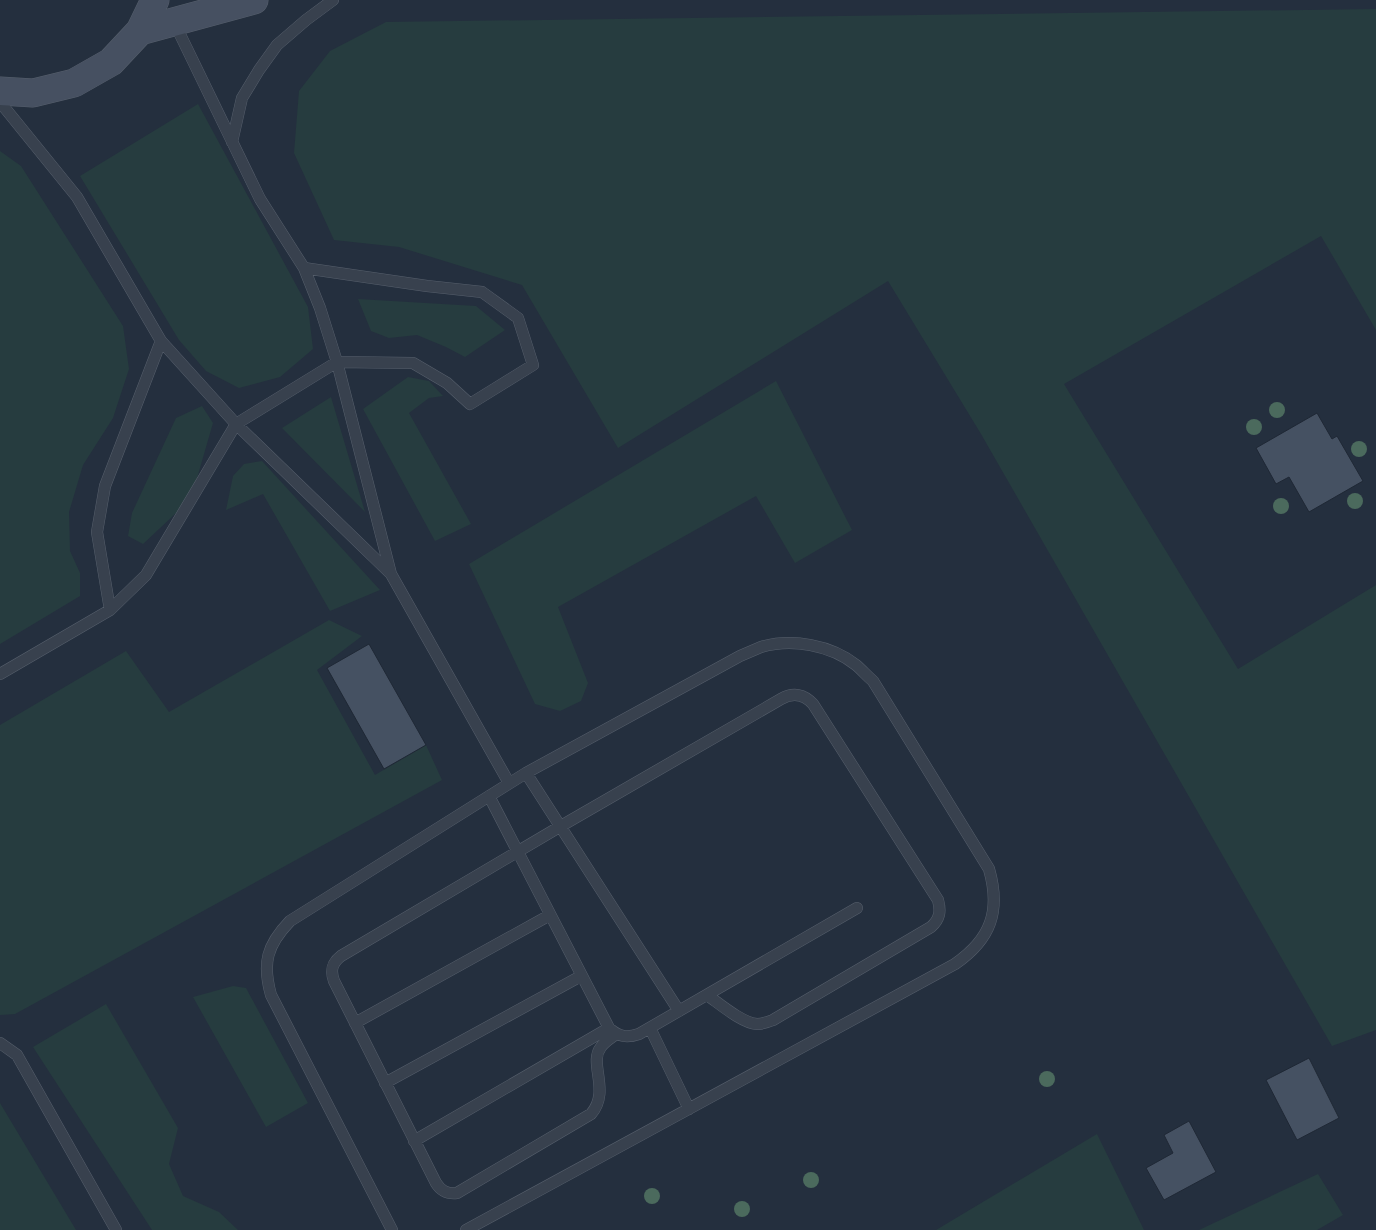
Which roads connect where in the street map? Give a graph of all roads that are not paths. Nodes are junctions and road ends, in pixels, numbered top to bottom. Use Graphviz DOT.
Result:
graph roads {
  1 [pos="155,0"];
  2 [pos="254,0"];
  3 [pos="333,0"];
  4 [pos="174,22"];
  5 [pos="140,31"];
  6 [pos="0,91"];
  7 [pos="0,102"];
  8 [pos="232,142"];
  9 [pos="304,268"];
  10 [pos="161,341"];
  11 [pos="337,362"];
  12 [pos="236,424"];
  13 [pos="391,574"];
  14 [pos="110,610"];
  15 [pos="0,674"];
  16 [pos="526,773"];
  17 [pos="509,783"];
  18 [pos="489,796"];
  19 [pos="561,826"];
  20 [pos="517,852"];
  21 [pos="857,908"];
  22 [pos="550,916"];
  23 [pos="581,976"];
  24 [pos="707,995"];
  25 [pos="680,1011"];
  26 [pos="355,1023"];
  27 [pos="650,1028"];
  28 [pos="612,1031"];
  29 [pos="0,1043"];
  30 [pos="385,1083"];
  31 [pos="689,1109"];
  32 [pos="414,1141"];
  33 [pos="116,1230"];
  34 [pos="392,1230"];
  35 [pos="466,1230"];
  1 -- 5 [label="main road"];
  2 -- 4 [label="main road"];
  3 -- 8 [label="lane"];
  4 -- 5 [label="main road"];
  4 -- 8 [label="lane"];
  5 -- 6 [label="main road"];
  7 -- 10 [label="lane"];
  8 -- 9 [label="lane"];
  9 -- 11 [label="lane"];
  9 -- 11 [label="lane"];
  10 -- 12 [label="lane"];
  10 -- 14 [label="lane"];
  11 -- 12 [label="lane"];
  11 -- 13 [label="lane"];
  12 -- 13 [label="lane"];
  12 -- 14 [label="lane"];
  13 -- 17 [label="lane"];
  14 -- 15 [label="lane"];
  16 -- 17 [label="lane"];
  16 -- 19 [label="lane"];
  16 -- 31 [label="lane"];
  17 -- 18 [label="lane"];
  18 -- 20 [label="lane"];
  18 -- 34 [label="lane"];
  19 -- 20 [label="lane"];
  19 -- 24 [label="lane"];
  19 -- 25 [label="lane"];
  20 -- 22 [label="lane"];
  20 -- 26 [label="lane"];
  21 -- 24 [label="lane"];
  22 -- 23 [label="lane"];
  22 -- 26 [label="lane"];
  23 -- 28 [label="lane"];
  23 -- 30 [label="lane"];
  24 -- 25 [label="lane"];
  25 -- 27 [label="lane"];
  26 -- 30 [label="lane"];
  27 -- 28 [label="lane"];
  27 -- 31 [label="lane"];
  28 -- 32 [label="lane"];
  28 -- 32 [label="lane"];
  29 -- 33 [label="lane"];
  30 -- 32 [label="lane"];
  31 -- 35 [label="lane"];
}
